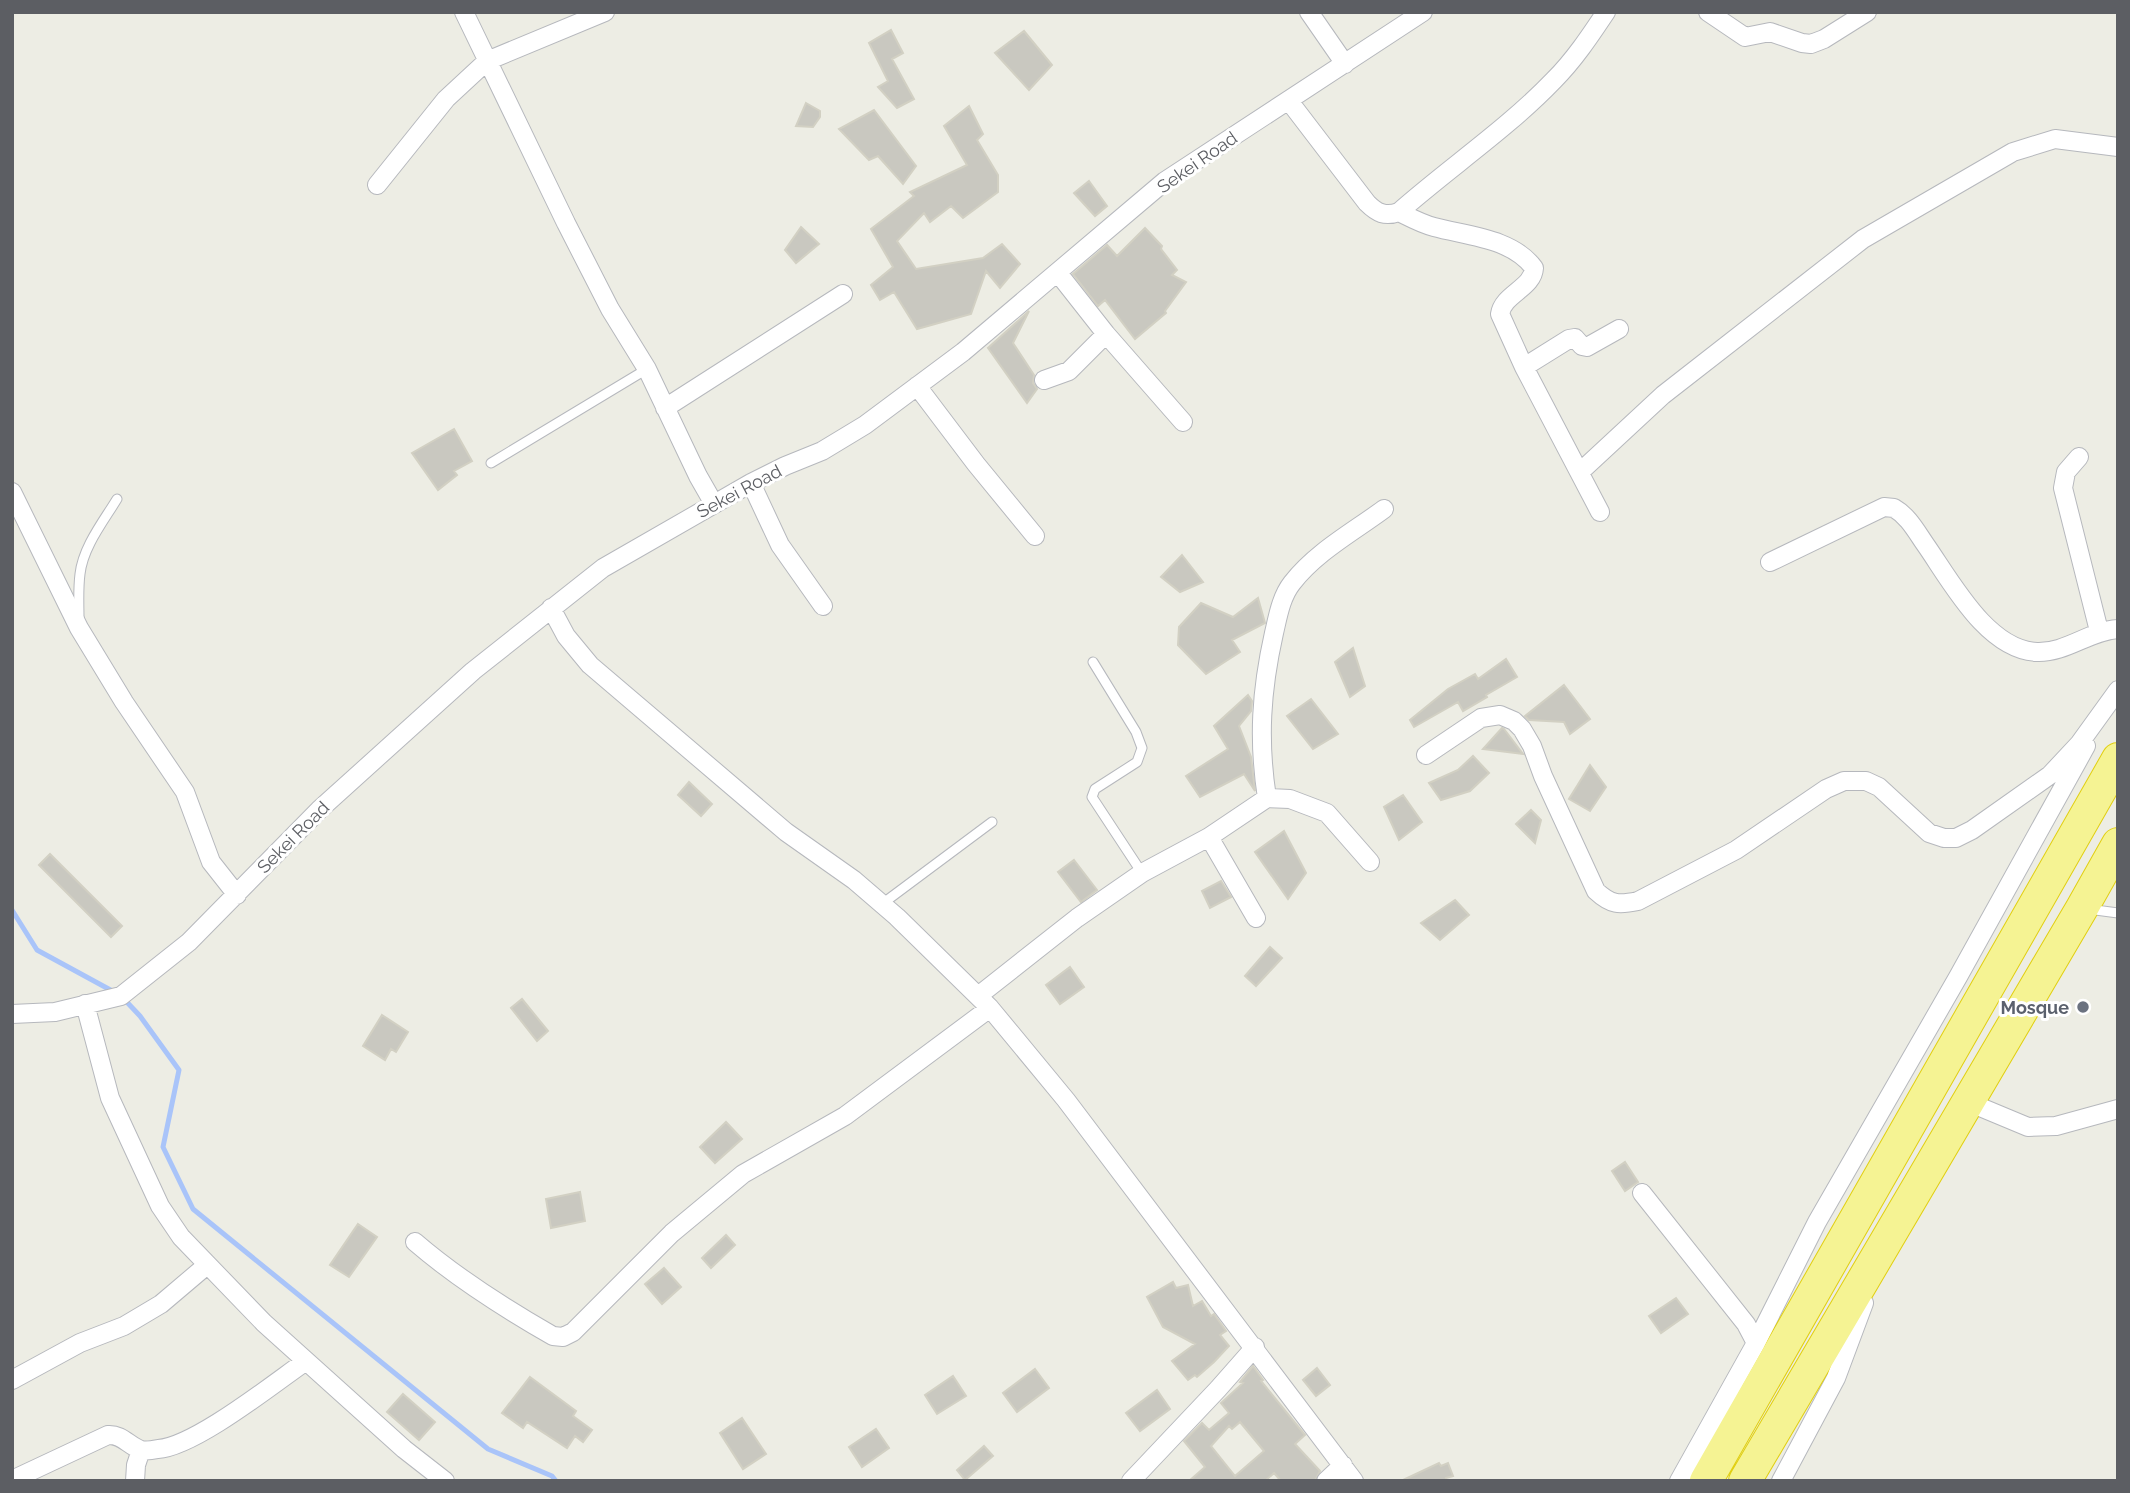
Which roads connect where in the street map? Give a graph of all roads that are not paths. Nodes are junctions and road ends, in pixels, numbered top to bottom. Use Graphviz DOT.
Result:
graph roads {
  1 [pos="464,12"];
  2 [pos="605,12"];
  3 [pos="1310,12"];
  4 [pos="1423,12"];
  5 [pos="1606,12"];
  6 [pos="1708,12"];
  7 [pos="1867,12"];
  8 [pos="487,61"];
  9 [pos="1345,64"];
  10 [pos="1289,101"];
  11 [pos="2118,147"];
  12 [pos="376,185"];
  13 [pos="1399,212"];
  14 [pos="1058,274"];
  15 [pos="843,294"];
  16 [pos="1619,329"];
  17 [pos="1105,334"];
  18 [pos="1524,367"];
  19 [pos="647,369"];
  20 [pos="1044,380"];
  21 [pos="917,386"];
  22 [pos="664,408"];
  23 [pos="1183,422"];
  24 [pos="2079,457"];
  25 [pos="491,463"];
  26 [pos="1580,472"];
  27 [pos="751,484"];
  28 [pos="12,492"];
  29 [pos="117,499"];
  30 [pos="713,504"];
  31 [pos="1384,509"];
  32 [pos="1600,512"];
  33 [pos="1035,536"];
  34 [pos="1770,562"];
  35 [pos="823,606"];
  36 [pos="551,608"];
  37 [pos="79,628"];
  38 [pos="2118,629"];
  39 [pos="2098,631"];
  40 [pos="1093,662"];
  41 [pos="2115,694"];
  42 [pos="1426,755"];
  43 [pos="2118,759"];
  44 [pos="1267,798"];
  45 [pos="992,822"];
  46 [pos="1209,837"];
  47 [pos="2118,844"];
  48 [pos="1370,862"];
  49 [pos="1142,873"];
  50 [pos="237,895"];
  51 [pos="882,904"];
  52 [pos="2082,908"];
  53 [pos="2118,913"];
  54 [pos="1256,918"];
  55 [pos="984,1002"];
  56 [pos="85,1004"];
  57 [pos="12,1014"];
  58 [pos="1968,1102"];
  59 [pos="2118,1109"];
  60 [pos="1642,1193"];
  61 [pos="1887,1240"];
  62 [pos="415,1242"];
  63 [pos="207,1265"];
  64 [pos="1756,1343"];
  65 [pos="1255,1347"];
  66 [pos="306,1361"];
  67 [pos="12,1380"];
  68 [pos="141,1450"];
  69 [pos="1343,1465"];
  70 [pos="12,1480"];
  71 [pos="135,1481"];
  72 [pos="445,1481"];
  73 [pos="1130,1481"];
  74 [pos="1326,1481"];
  75 [pos="1354,1481"];
  76 [pos="1679,1481"];
  77 [pos="1706,1481"];
  78 [pos="1745,1481"];
  79 [pos="1781,1481"];
  1 -- 8 [label="street"];
  2 -- 8 [label="street"];
  3 -- 9 [label="street"];
  4 -- 9 [label="street, Sekei Road"];
  5 -- 13 [label="street"];
  6 -- 7 [label="street"];
  8 -- 12 [label="street"];
  8 -- 19 [label="street"];
  9 -- 10 [label="street, Sekei Road"];
  10 -- 13 [label="street"];
  10 -- 14 [label="street, Sekei Road"];
  11 -- 26 [label="street"];
  13 -- 18 [label="street"];
  14 -- 17 [label="street"];
  14 -- 21 [label="street, Sekei Road"];
  15 -- 22 [label="street"];
  16 -- 18 [label="street"];
  17 -- 20 [label="street"];
  17 -- 23 [label="street"];
  18 -- 26 [label="street"];
  19 -- 22 [label="street"];
  19 -- 25 [label="lane"];
  21 -- 27 [label="street, Sekei Road"];
  21 -- 33 [label="street"];
  22 -- 30 [label="street"];
  24 -- 39 [label="street"];
  26 -- 32 [label="street"];
  27 -- 30 [label="street, Sekei Road"];
  27 -- 35 [label="street"];
  28 -- 37 [label="street"];
  29 -- 37 [label="lane"];
  30 -- 36 [label="street, Sekei Road"];
  31 -- 44 [label="street"];
  34 -- 39 [label="street"];
  36 -- 50 [label="street, Sekei Road"];
  36 -- 51 [label="street"];
  37 -- 50 [label="street"];
  38 -- 39 [label="street"];
  40 -- 49 [label="lane"];
  41 -- 42 [label="street"];
  41 -- 64 [label="street"];
  43 -- 77 [label="highway"];
  44 -- 46 [label="street"];
  44 -- 48 [label="street"];
  45 -- 51 [label="lane"];
  46 -- 49 [label="street"];
  46 -- 54 [label="street"];
  47 -- 52 [label="highway"];
  49 -- 55 [label="street"];
  50 -- 56 [label="street, Sekei Road"];
  51 -- 55 [label="street"];
  52 -- 53 [label="lane"];
  52 -- 58 [label="highway"];
  55 -- 62 [label="street"];
  55 -- 65 [label="street"];
  56 -- 57 [label="street, Sekei Road"];
  56 -- 63 [label="street"];
  58 -- 59 [label="street"];
  58 -- 61 [label="highway"];
  60 -- 64 [label="street"];
  61 -- 78 [label="highway"];
  61 -- 79 [label="street"];
  63 -- 66 [label="street"];
  63 -- 67 [label="street"];
  64 -- 76 [label="street"];
  65 -- 69 [label="street"];
  65 -- 73 [label="street"];
  66 -- 68 [label="street"];
  66 -- 72 [label="street"];
  68 -- 70 [label="street"];
  68 -- 71 [label="street"];
  69 -- 74 [label="street"];
  69 -- 75 [label="street"];
}
